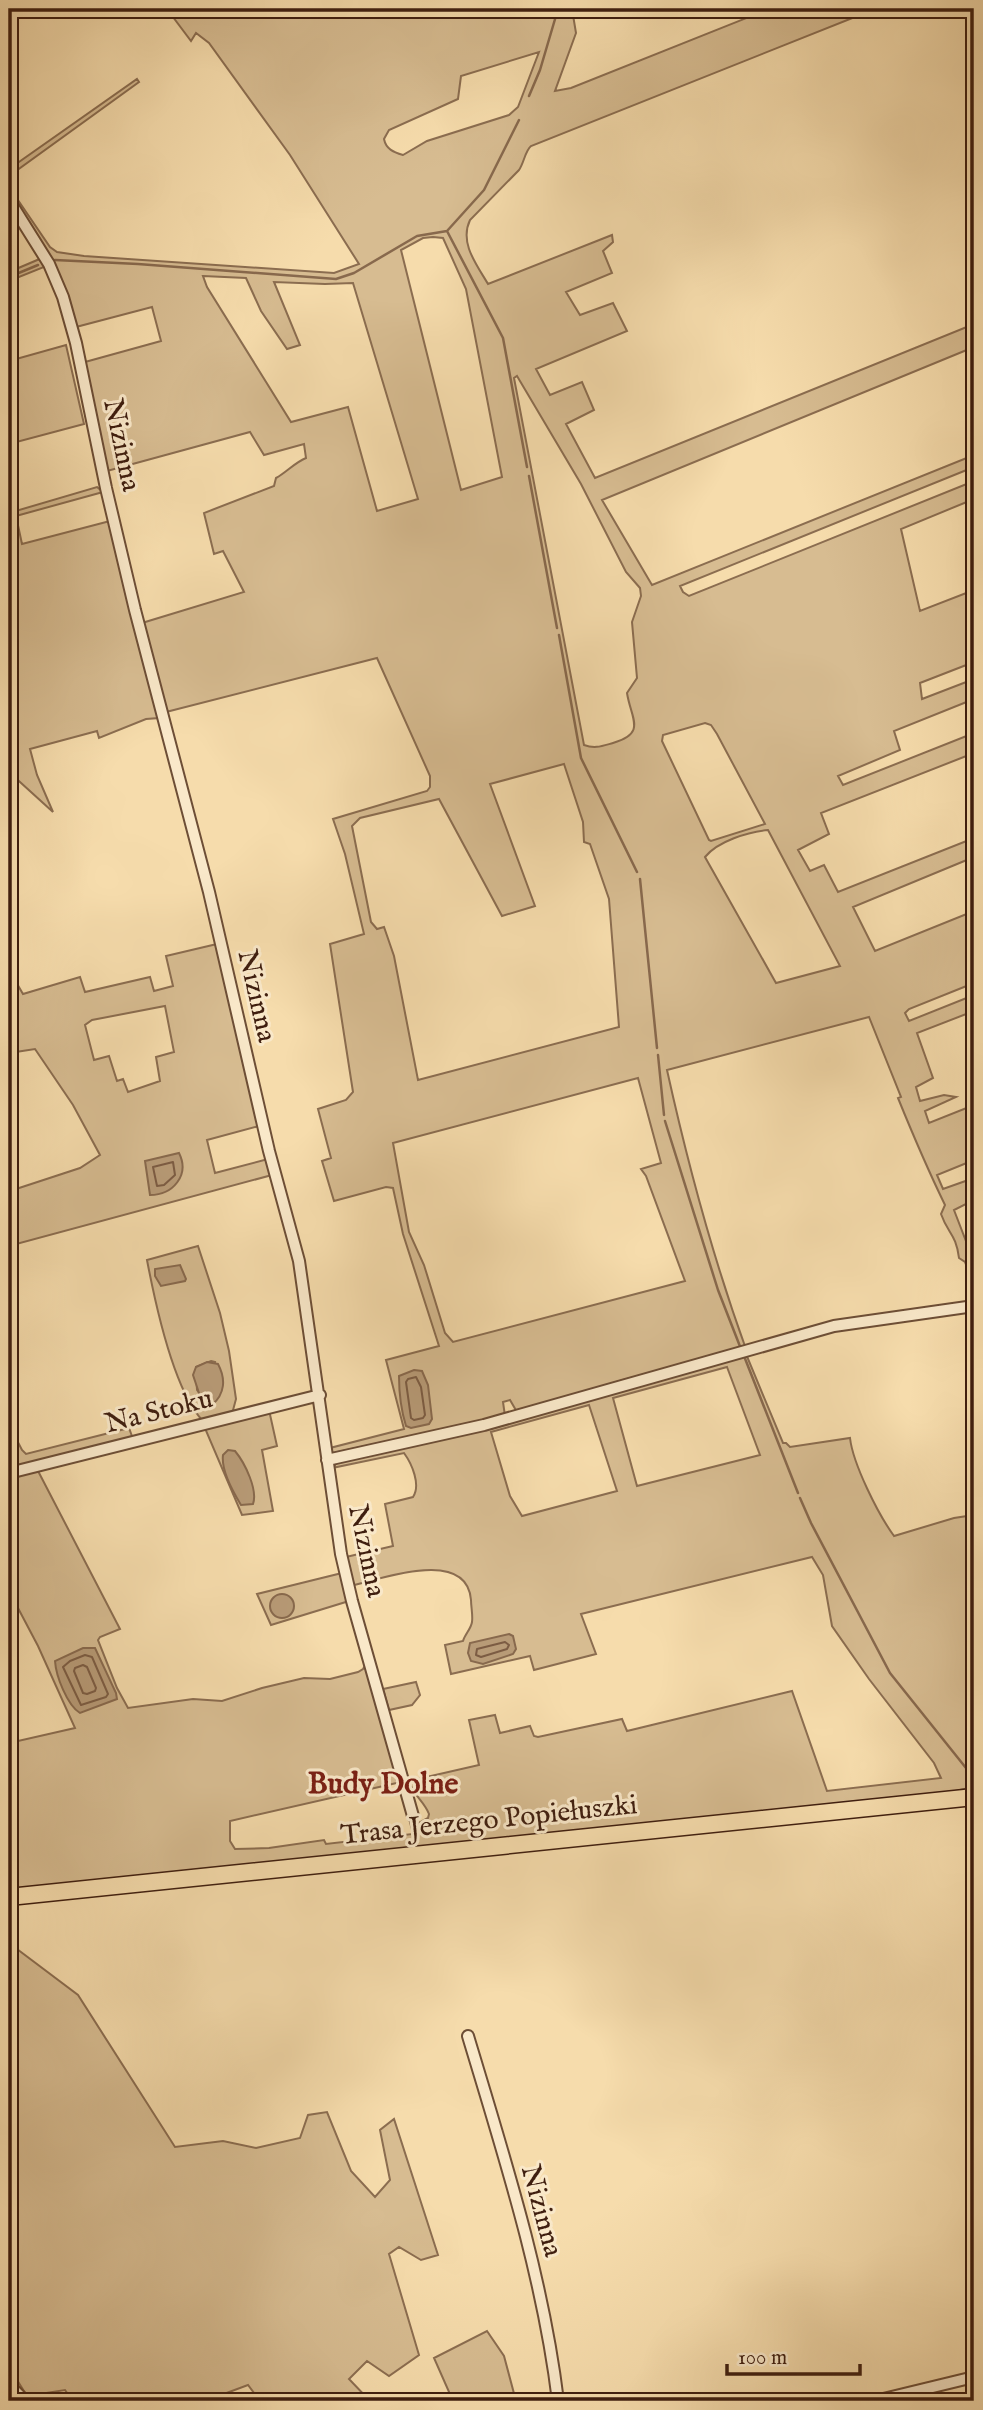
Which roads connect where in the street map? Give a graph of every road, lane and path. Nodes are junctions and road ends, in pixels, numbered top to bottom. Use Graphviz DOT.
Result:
graph roads {
  1 [pos="9,200"];
  2 [pos="974,1306"];
  3 [pos="320,1395"];
  4 [pos="327,1460"];
  5 [pos="9,1473"];
  6 [pos="974,1797"];
  7 [pos="412,1816"];
  8 [pos="9,1897"];
  9 [pos="468,2036"];
  10 [pos="974,2378"];
  11 [pos="9,2385"];
  12 [pos="25,2401"];
  13 [pos="558,2401"];
  14 [pos="875,2401"];
  1 -- 3 [label="street, Nizinna"];
  2 -- 4 [label="street"];
  3 -- 4 [label="street, Nizinna"];
  3 -- 5 [label="street, Na Stoku"];
  4 -- 7 [label="street, Nizinna"];
  6 -- 8 [label="main road, Trasa Jerzego Popiełuszki"];
  9 -- 13 [label="street, Nizinna"];
  10 -- 14 [label="street"];
  11 -- 12 [label="street"];
}
